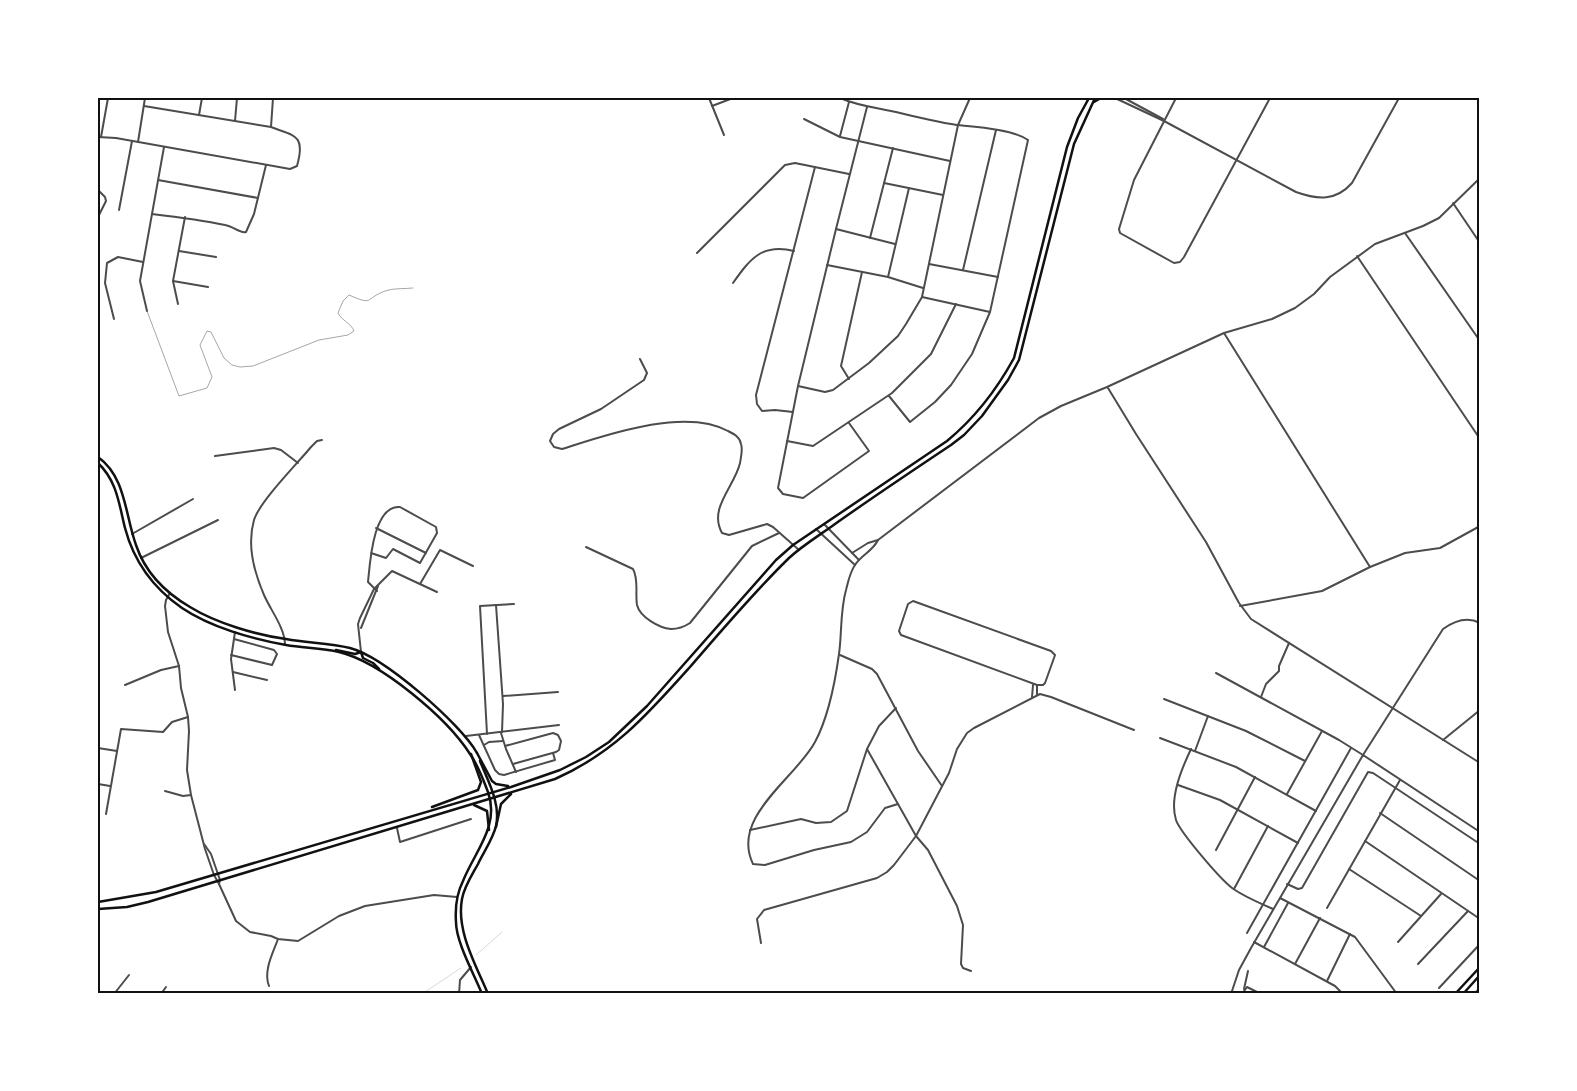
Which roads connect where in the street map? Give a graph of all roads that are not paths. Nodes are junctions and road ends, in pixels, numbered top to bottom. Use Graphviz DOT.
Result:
graph roads {
  1 [pos="108,98"];
  2 [pos="145,98"];
  3 [pos="202,98"];
  4 [pos="237,98"];
  5 [pos="273,98"];
  6 [pos="709,98"];
  7 [pos="733,98"];
  8 [pos="840,98"];
  9 [pos="970,98"];
  10 [pos="1088,98"];
  11 [pos="1095,98"];
  12 [pos="1101,98"];
  13 [pos="1115,98"];
  14 [pos="1124,98"];
  15 [pos="1176,98"];
  16 [pos="1270,98"];
  17 [pos="1399,98"];
  18 [pos="849,102"];
  19 [pos="144,106"];
  20 [pos="712,106"];
  21 [pos="868,106"];
  22 [pos="1091,106"];
  23 [pos="199,115"];
  24 [pos="804,119"];
  25 [pos="235,121"];
  26 [pos="1164,121"];
  27 [pos="958,125"];
  28 [pos="271,127"];
  29 [pos="996,130"];
  30 [pos="724,135"];
  31 [pos="840,136"];
  32 [pos="101,137"];
  33 [pos="98,138"];
  34 [pos="132,141"];
  35 [pos="859,141"];
  36 [pos="138,142"];
  37 [pos="164,147"];
  38 [pos="893,148"];
  39 [pos="1236,160"];
  40 [pos="950,161"];
  41 [pos="266,165"];
  42 [pos="815,167"];
  43 [pos="850,174"];
  44 [pos="1480,178"];
  45 [pos="158,180"];
  46 [pos="884,183"];
  47 [pos="909,188"];
  48 [pos="98,190"];
  49 [pos="943,196"];
  50 [pos="258,198"];
  51 [pos="1453,203"];
  52 [pos="119,210"];
  53 [pos="152,214"];
  54 [pos="98,217"];
  55 [pos="185,217"];
  56 [pos="836,230"];
  57 [pos="1405,233"];
  58 [pos="870,238"];
  59 [pos="1480,243"];
  60 [pos="896,244"];
  61 [pos="179,251"];
  62 [pos="794,251"];
  63 [pos="697,253"];
  64 [pos="1357,256"];
  65 [pos="216,257"];
  66 [pos="143,262"];
  67 [pos="928,264"];
  68 [pos="827,265"];
  69 [pos="963,270"];
  70 [pos="862,272"];
  71 [pos="888,277"];
  72 [pos="998,277"];
  73 [pos="173,281"];
  74 [pos="733,283"];
  75 [pos="208,287"];
  76 [pos="413,288"];
  77 [pos="923,288"];
  78 [pos="922,297"];
  79 [pos="178,304"];
  80 [pos="956,304"];
  81 [pos="146,311"];
  82 [pos="990,312"];
  83 [pos="114,319"];
  84 [pos="1224,333"];
  85 [pos="1480,341"];
  86 [pos="640,359"];
  87 [pos="848,379"];
  88 [pos="798,386"];
  89 [pos="1107,387"];
  90 [pos="889,396"];
  91 [pos="793,412"];
  92 [pos="849,422"];
  93 [pos="1480,439"];
  94 [pos="322,440"];
  95 [pos="788,441"];
  96 [pos="216,456"];
  97 [pos="98,457"];
  98 [pos="298,462"];
  99 [pos="98,463"];
  100 [pos="192,499"];
  101 [pos="218,520"];
  102 [pos="824,524"];
  103 [pos="1480,526"];
  104 [pos="376,528"];
  105 [pos="816,529"];
  106 [pos="829,529"];
  107 [pos="779,533"];
  108 [pos="132,534"];
  109 [pos="821,534"];
  110 [pos="878,540"];
  111 [pos="793,545"];
  112 [pos="586,547"];
  113 [pos="799,550"];
  114 [pos="371,553"];
  115 [pos="426,553"];
  116 [pos="852,553"];
  117 [pos="141,558"];
  118 [pos="859,560"];
  119 [pos="854,565"];
  120 [pos="473,566"];
  121 [pos="1370,567"];
  122 [pos="420,584"];
  123 [pos="375,590"];
  124 [pos="437,592"];
  125 [pos="170,594"];
  126 [pos="167,597"];
  127 [pos="514,604"];
  128 [pos="496,605"];
  129 [pos="1240,606"];
  130 [pos="1479,621"];
  131 [pos="235,632"];
  132 [pos="234,639"];
  133 [pos="285,639"];
  134 [pos="1290,643"];
  135 [pos="285,645"];
  136 [pos="328,650"];
  137 [pos="361,652"];
  138 [pos="839,654"];
  139 [pos="232,655"];
  140 [pos="179,666"];
  141 [pos="233,672"];
  142 [pos="383,673"];
  143 [pos="1216,673"];
  144 [pos="267,680"];
  145 [pos="125,684"];
  146 [pos="1033,684"];
  147 [pos="1037,685"];
  148 [pos="235,690"];
  149 [pos="558,692"];
  150 [pos="502,696"];
  151 [pos="1037,696"];
  152 [pos="1032,697"];
  153 [pos="1260,698"];
  154 [pos="1164,699"];
  155 [pos="896,708"];
  156 [pos="1392,708"];
  157 [pos="1480,710"];
  158 [pos="1208,716"];
  159 [pos="188,717"];
  160 [pos="559,725"];
  161 [pos="1134,730"];
  162 [pos="1322,731"];
  163 [pos="502,732"];
  164 [pos="486,734"];
  165 [pos="479,735"];
  166 [pos="466,736"];
  167 [pos="1160,738"];
  168 [pos="1443,740"];
  169 [pos="504,741"];
  170 [pos="484,745"];
  171 [pos="505,746"];
  172 [pos="1351,747"];
  173 [pos="98,748"];
  174 [pos="867,749"];
  175 [pos="1191,749"];
  176 [pos="117,751"];
  177 [pos="1195,751"];
  178 [pos="477,753"];
  179 [pos="553,753"];
  180 [pos="471,754"];
  181 [pos="1363,755"];
  182 [pos="1305,761"];
  183 [pos="1480,763"];
  184 [pos="513,764"];
  185 [pos="516,772"];
  186 [pos="1255,776"];
  187 [pos="1400,780"];
  188 [pos="98,784"];
  189 [pos="1178,785"];
  190 [pos="111,786"];
  191 [pos="942,786"];
  192 [pos="511,787"];
  193 [pos="1394,787"];
  194 [pos="165,790"];
  195 [pos="492,792"];
  196 [pos="515,792"];
  197 [pos="488,793"];
  198 [pos="1287,794"];
  199 [pos="191,795"];
  200 [pos="494,798"];
  201 [pos="490,800"];
  202 [pos="898,804"];
  203 [pos="472,805"];
  204 [pos="426,810"];
  205 [pos="1237,810"];
  206 [pos="1316,810"];
  207 [pos="1380,813"];
  208 [pos="106,814"];
  209 [pos="471,819"];
  210 [pos="1268,826"];
  211 [pos="496,827"];
  212 [pos="397,828"];
  213 [pos="489,830"];
  214 [pos="750,830"];
  215 [pos="1480,832"];
  216 [pos="916,836"];
  217 [pos="1364,841"];
  218 [pos="203,842"];
  219 [pos="1298,843"];
  220 [pos="1480,844"];
  221 [pos="1216,850"];
  222 [pos="1349,869"];
  223 [pos="218,874"];
  224 [pos="214,875"];
  225 [pos="220,880"];
  226 [pos="216,881"];
  227 [pos="1480,881"];
  228 [pos="219,884"];
  229 [pos="1287,884"];
  230 [pos="1234,890"];
  231 [pos="1442,893"];
  232 [pos="457,897"];
  233 [pos="1280,898"];
  234 [pos="98,902"];
  235 [pos="1288,902"];
  236 [pos="1264,904"];
  237 [pos="1327,908"];
  238 [pos="98,909"];
  239 [pos="1273,909"];
  240 [pos="1468,911"];
  241 [pos="1421,916"];
  242 [pos="1320,918"];
  243 [pos="1480,919"];
  244 [pos="1248,933"];
  245 [pos="1350,934"];
  246 [pos="278,939"];
  247 [pos="1254,942"];
  248 [pos="1398,942"];
  249 [pos="761,943"];
  250 [pos="1480,944"];
  251 [pos="1264,947"];
  252 [pos="1295,964"];
  253 [pos="1418,964"];
  254 [pos="471,967"];
  255 [pos="1480,967"];
  256 [pos="1248,971"];
  257 [pos="972,972"];
  258 [pos="129,975"];
  259 [pos="1479,975"];
  260 [pos="1326,981"];
  261 [pos="269,986"];
  262 [pos="166,987"];
  263 [pos="1439,988"];
  264 [pos="1480,988"];
  265 [pos="1244,989"];
  266 [pos="114,994"];
  267 [pos="161,994"];
  268 [pos="458,994"];
  269 [pos="482,994"];
  270 [pos="488,994"];
  271 [pos="985,994"];
  272 [pos="991,994"];
  273 [pos="1231,994"];
  274 [pos="1242,994"];
  275 [pos="1261,994"];
  276 [pos="1343,994"];
  277 [pos="1397,994"];
  278 [pos="1455,994"];
  279 [pos="1463,994"];
  280 [pos="1474,994"];
  1 -- 32 [label="street"];
  2 -- 19 [label="street"];
  3 -- 23 [label="street"];
  4 -- 25 [label="street"];
  5 -- 28 [label="street"];
  6 -- 20 [label="street"];
  7 -- 20 [label="street"];
  8 -- 18 [label="street"];
  9 -- 27 [label="street"];
  10 -- 102 [label="main road"];
  11 -- 22 [label="main road"];
  12 -- 22 [label="main road"];
  13 -- 26 [label="street"];
  14 -- 26 [label="street"];
  15 -- 26 [label="street"];
  16 -- 39 [label="street"];
  17 -- 39 [label="street"];
  18 -- 21 [label="street"];
  18 -- 31 [label="street"];
  19 -- 23 [label="street"];
  19 -- 36 [label="street"];
  20 -- 30 [label="street"];
  21 -- 27 [label="street"];
  21 -- 35 [label="street"];
  22 -- 106 [label="main road"];
  23 -- 25 [label="street"];
  24 -- 31 [label="street"];
  25 -- 28 [label="street"];
  26 -- 39 [label="street"];
  26 -- 39 [label="street"];
  27 -- 29 [label="street"];
  27 -- 40 [label="street"];
  28 -- 41 [label="street"];
  29 -- 69 [label="street"];
  29 -- 72 [label="street"];
  31 -- 35 [label="street"];
  32 -- 33 [label="street"];
  32 -- 34 [label="street"];
  34 -- 36 [label="street"];
  34 -- 52 [label="street"];
  35 -- 38 [label="street"];
  35 -- 43 [label="street"];
  36 -- 37 [label="street"];
  37 -- 41 [label="street"];
  37 -- 45 [label="street"];
  38 -- 40 [label="street"];
  38 -- 46 [label="street"];
  40 -- 49 [label="street"];
  41 -- 50 [label="street"];
  42 -- 43 [label="street"];
  42 -- 62 [label="street"];
  42 -- 63 [label="street"];
  43 -- 56 [label="street"];
  44 -- 51 [label="street"];
  45 -- 50 [label="street"];
  45 -- 53 [label="street"];
  46 -- 47 [label="street"];
  46 -- 58 [label="street"];
  47 -- 49 [label="street"];
  47 -- 60 [label="street"];
  48 -- 54 [label="street"];
  49 -- 67 [label="street"];
  50 -- 55 [label="street"];
  51 -- 57 [label="street"];
  51 -- 59 [label="street"];
  53 -- 55 [label="street"];
  53 -- 66 [label="street"];
  55 -- 61 [label="street"];
  56 -- 58 [label="street"];
  56 -- 68 [label="street"];
  57 -- 64 [label="street"];
  57 -- 85 [label="street"];
  58 -- 60 [label="street"];
  60 -- 71 [label="street"];
  61 -- 65 [label="street"];
  61 -- 73 [label="street"];
  62 -- 74 [label="street"];
  62 -- 91 [label="street"];
  64 -- 84 [label="street"];
  64 -- 93 [label="street"];
  66 -- 81 [label="street"];
  66 -- 83 [label="street"];
  67 -- 69 [label="street"];
  67 -- 77 [label="street"];
  68 -- 70 [label="street"];
  68 -- 88 [label="street"];
  69 -- 72 [label="street"];
  70 -- 71 [label="street"];
  70 -- 87 [label="street"];
  71 -- 77 [label="street"];
  72 -- 82 [label="street"];
  73 -- 75 [label="street"];
  73 -- 79 [label="street"];
  76 -- 81 [label="lane"];
  77 -- 78 [label="street"];
  78 -- 80 [label="street"];
  78 -- 87 [label="street"];
  80 -- 82 [label="street"];
  80 -- 90 [label="street"];
  82 -- 90 [label="street"];
  84 -- 89 [label="street"];
  84 -- 121 [label="street"];
  86 -- 107 [label="street"];
  87 -- 88 [label="street"];
  88 -- 91 [label="street"];
  89 -- 110 [label="street"];
  89 -- 129 [label="street"];
  90 -- 92 [label="street"];
  91 -- 95 [label="street"];
  92 -- 95 [label="street"];
  92 -- 95 [label="street"];
  94 -- 98 [label="street"];
  96 -- 98 [label="street"];
  97 -- 108 [label="main road"];
  98 -- 133 [label="street"];
  99 -- 126 [label="main road"];
  100 -- 108 [label="street"];
  101 -- 117 [label="street"];
  102 -- 105 [label="main road"];
  102 -- 106 [label="street"];
  103 -- 121 [label="street"];
  104 -- 114 [label="street"];
  104 -- 115 [label="street"];
  104 -- 115 [label="street"];
  105 -- 109 [label="street"];
  105 -- 111 [label="main road"];
  106 -- 109 [label="main road"];
  106 -- 116 [label="street"];
  107 -- 111 [label="street"];
  107 -- 112 [label="street"];
  108 -- 117 [label="main road"];
  109 -- 113 [label="main road"];
  109 -- 119 [label="street"];
  110 -- 116 [label="street"];
  110 -- 118 [label="street"];
  111 -- 113 [label="street"];
  111 -- 192 [label="main road"];
  113 -- 196 [label="main road"];
  114 -- 115 [label="street"];
  114 -- 123 [label="street"];
  116 -- 118 [label="street"];
  117 -- 125 [label="main road"];
  118 -- 119 [label="street"];
  119 -- 138 [label="street"];
  120 -- 122 [label="street"];
  121 -- 129 [label="street"];
  122 -- 123 [label="street"];
  122 -- 124 [label="street"];
  123 -- 137 [label="street"];
  125 -- 126 [label="street"];
  125 -- 133 [label="main road"];
  126 -- 131 [label="main road"];
  126 -- 140 [label="street"];
  127 -- 128 [label="street"];
  128 -- 150 [label="street"];
  128 -- 164 [label="street"];
  129 -- 134 [label="street"];
  130 -- 156 [label="street"];
  131 -- 132 [label="street"];
  131 -- 135 [label="main road"];
  132 -- 139 [label="street"];
  132 -- 139 [label="street"];
  133 -- 135 [label="street"];
  133 -- 137 [label="main road"];
  134 -- 153 [label="street"];
  134 -- 156 [label="street"];
  135 -- 136 [label="main road"];
  136 -- 137 [label="main road"];
  136 -- 142 [label="main road"];
  137 -- 142 [label="main road"];
  137 -- 166 [label="main road"];
  138 -- 155 [label="street"];
  138 -- 214 [label="street"];
  139 -- 141 [label="street"];
  140 -- 145 [label="street"];
  140 -- 159 [label="street"];
  141 -- 144 [label="street"];
  141 -- 148 [label="street"];
  142 -- 180 [label="main road"];
  143 -- 153 [label="street"];
  146 -- 147 [label="street"];
  146 -- 147 [label="street"];
  146 -- 152 [label="street"];
  147 -- 151 [label="street"];
  149 -- 150 [label="street"];
  150 -- 163 [label="street"];
  151 -- 152 [label="street"];
  151 -- 161 [label="street"];
  152 -- 191 [label="street"];
  153 -- 162 [label="street"];
  154 -- 158 [label="street"];
  155 -- 174 [label="street"];
  155 -- 191 [label="street"];
  156 -- 168 [label="street"];
  156 -- 181 [label="street"];
  157 -- 168 [label="street"];
  158 -- 177 [label="street"];
  158 -- 182 [label="street"];
  159 -- 176 [label="street"];
  159 -- 199 [label="street"];
  160 -- 163 [label="street"];
  162 -- 172 [label="street"];
  162 -- 182 [label="street"];
  163 -- 164 [label="street"];
  163 -- 169 [label="street"];
  164 -- 165 [label="street"];
  165 -- 166 [label="street"];
  165 -- 170 [label="street"];
  166 -- 178 [label="main road"];
  167 -- 175 [label="street"];
  168 -- 183 [label="street"];
  169 -- 170 [label="street"];
  169 -- 171 [label="street"];
  170 -- 185 [label="street"];
  171 -- 179 [label="street"];
  171 -- 184 [label="street"];
  172 -- 181 [label="street"];
  172 -- 206 [label="street"];
  173 -- 176 [label="street"];
  174 -- 202 [label="street"];
  174 -- 214 [label="street"];
  175 -- 177 [label="street"];
  175 -- 189 [label="street"];
  176 -- 190 [label="street"];
  177 -- 186 [label="street"];
  178 -- 192 [label="main road"];
  178 -- 195 [label="main road"];
  179 -- 184 [label="street"];
  179 -- 185 [label="street"];
  180 -- 197 [label="main road"];
  180 -- 204 [label="main road"];
  181 -- 187 [label="street"];
  181 -- 229 [label="street"];
  182 -- 198 [label="street"];
  184 -- 185 [label="street"];
  186 -- 198 [label="street"];
  186 -- 205 [label="street"];
  187 -- 193 [label="street"];
  187 -- 215 [label="street"];
  188 -- 190 [label="street"];
  189 -- 205 [label="street"];
  189 -- 230 [label="street"];
  190 -- 208 [label="street"];
  191 -- 216 [label="street"];
  192 -- 195 [label="main road"];
  193 -- 207 [label="street"];
  193 -- 220 [label="street"];
  193 -- 229 [label="street"];
  194 -- 199 [label="street"];
  195 -- 197 [label="main road"];
  195 -- 200 [label="main road"];
  196 -- 200 [label="main road"];
  196 -- 211 [label="main road"];
  197 -- 201 [label="main road"];
  197 -- 204 [label="main road"];
  198 -- 206 [label="street"];
  199 -- 218 [label="street"];
  200 -- 201 [label="main road"];
  200 -- 211 [label="main road"];
  201 -- 203 [label="main road"];
  201 -- 213 [label="main road"];
  202 -- 214 [label="street"];
  202 -- 216 [label="street"];
  203 -- 212 [label="main road"];
  203 -- 213 [label="main road"];
  204 -- 223 [label="main road"];
  205 -- 210 [label="street"];
  205 -- 221 [label="street"];
  206 -- 219 [label="street"];
  207 -- 217 [label="street"];
  207 -- 227 [label="street"];
  209 -- 212 [label="street"];
  210 -- 219 [label="street"];
  210 -- 230 [label="street"];
  211 -- 270 [label="main road"];
  212 -- 225 [label="main road"];
  213 -- 232 [label="main road"];
  216 -- 249 [label="street"];
  216 -- 257 [label="street"];
  217 -- 222 [label="street"];
  217 -- 231 [label="street"];
  218 -- 223 [label="street"];
  218 -- 224 [label="street"];
  219 -- 236 [label="street"];
  222 -- 237 [label="street"];
  222 -- 241 [label="street"];
  223 -- 224 [label="main road"];
  223 -- 225 [label="street"];
  224 -- 226 [label="street"];
  224 -- 234 [label="main road"];
  225 -- 226 [label="main road"];
  225 -- 228 [label="street"];
  226 -- 228 [label="street"];
  226 -- 238 [label="main road"];
  228 -- 246 [label="street"];
  229 -- 233 [label="street"];
  230 -- 236 [label="street"];
  231 -- 240 [label="street"];
  231 -- 241 [label="street"];
  232 -- 246 [label="street"];
  232 -- 254 [label="main road"];
  233 -- 235 [label="street"];
  233 -- 239 [label="street"];
  235 -- 242 [label="street"];
  235 -- 251 [label="street"];
  236 -- 239 [label="street"];
  236 -- 244 [label="street"];
  239 -- 247 [label="street"];
  240 -- 243 [label="street"];
  240 -- 253 [label="street"];
  241 -- 248 [label="street"];
  242 -- 245 [label="street"];
  242 -- 252 [label="street"];
  245 -- 260 [label="street"];
  245 -- 277 [label="street"];
  246 -- 261 [label="street"];
  247 -- 251 [label="street"];
  247 -- 273 [label="street"];
  250 -- 263 [label="street"];
  251 -- 252 [label="street"];
  252 -- 260 [label="street"];
  254 -- 268 [label="street"];
  254 -- 269 [label="main road"];
  255 -- 278 [label="main road"];
  256 -- 265 [label="street"];
  258 -- 266 [label="street"];
  259 -- 279 [label="main road"];
  260 -- 276 [label="street"];
  262 -- 267 [label="street"];
  264 -- 280 [label="street"];
  265 -- 274 [label="street"];
  265 -- 275 [label="street"];
  271 -- 272 [label="street"];
}
